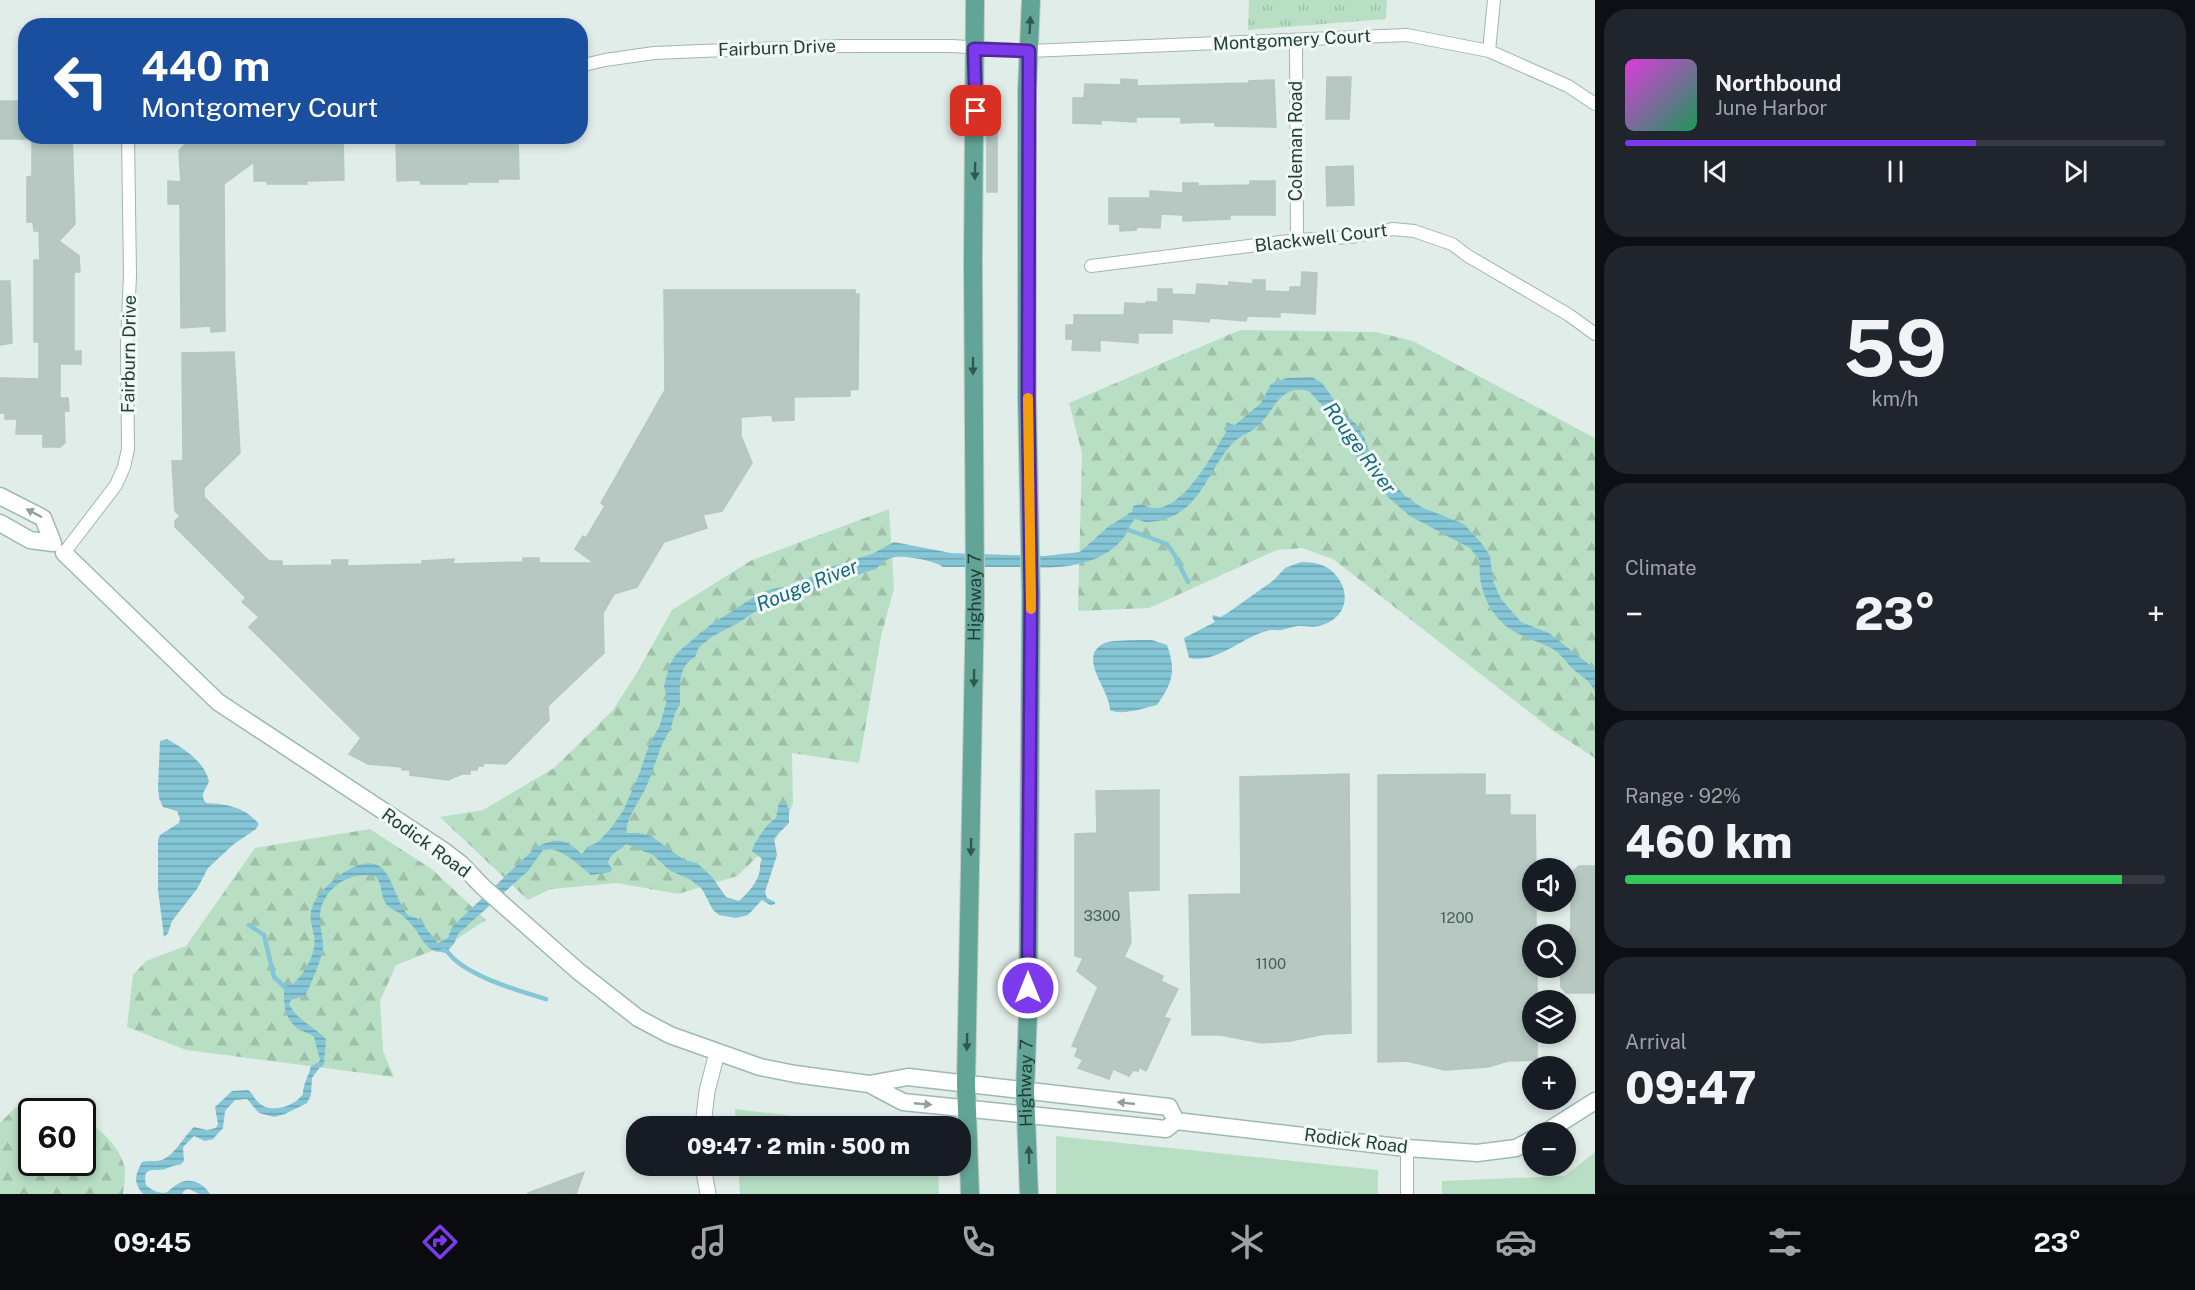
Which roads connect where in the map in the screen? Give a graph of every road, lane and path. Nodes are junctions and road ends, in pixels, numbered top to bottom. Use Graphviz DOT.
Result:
graph roads {
  1 [pos="975,0"];
  2 [pos="1031,0"];
  3 [pos="1494,0"];
  4 [pos="1296,41"];
  5 [pos="974,49"];
  6 [pos="1029,51"];
  7 [pos="1489,51"];
  8 [pos="588,64"];
  9 [pos="1595,104"];
  10 [pos="128,144"];
  11 [pos="1297,240"];
  12 [pos="1091,266"];
  13 [pos="1595,334"];
  14 [pos="0,496"];
  15 [pos="0,523"];
  16 [pos="59,548"];
  17 [pos="717,1053"];
  18 [pos="966,1083"];
  19 [pos="869,1084"];
  20 [pos="1025,1091"];
  21 [pos="1595,1101"];
  22 [pos="967,1108"];
  23 [pos="1027,1115"];
  24 [pos="704,1116"];
  25 [pos="1176,1121"];
  26 [pos="1562,1122"];
  27 [pos="1522,1145"];
  28 [pos="1407,1148"];
  29 [pos="705,1176"];
  30 [pos="708,1194"];
  31 [pos="970,1194"];
  32 [pos="1029,1194"];
  33 [pos="1407,1194"];
  1 -- 5 [label="main road, Highway 7"];
  6 -- 2 [label="main road, Highway 7, one-way"];
  3 -- 7 [label="street"];
  4 -- 6 [label="street, Montgomery Court"];
  4 -- 7 [label="street, Montgomery Court"];
  4 -- 11 [label="street, Coleman Road"];
  5 -- 6 [label="street, Montgomery Court"];
  5 -- 8 [label="street, Fairburn Drive"];
  5 -- 18 [label="main road, Highway 7, one-way"];
  6 -- 20 [label="main road, Highway 7"];
  7 -- 9 [label="street, Montgomery Court"];
  10 -- 16 [label="street, Fairburn Drive"];
  11 -- 12 [label="street, Blackwell Court"];
  11 -- 13 [label="street, Blackwell Court"];
  16 -- 14 [label="main road, Rodick Road, one-way"];
  15 -- 16 [label="main road"];
  16 -- 17 [label="main road, Rodick Road"];
  17 -- 19 [label="main road, Rodick Road"];
  17 -- 24 [label="street"];
  18 -- 19 [label="main road, Rodick Road"];
  18 -- 20 [label="main road, Rodick Road"];
  18 -- 22 [label="main road, Highway 7"];
  19 -- 22 [label="main road, Rodick Road, one-way"];
  20 -- 23 [label="main road, Highway 7"];
  25 -- 20 [label="main road, Rodick Road, one-way"];
  21 -- 26 [label="main road"];
  22 -- 23 [label="main road, Rodick Road"];
  22 -- 31 [label="main road, Highway 7"];
  23 -- 25 [label="main road, Rodick Road"];
  32 -- 23 [label="main road, Highway 7, one-way"];
  25 -- 28 [label="main road, Rodick Road"];
  27 -- 28 [label="main road, Rodick Road"];
  28 -- 33 [label="street"];
  29 -- 30 [label="street"];
}
